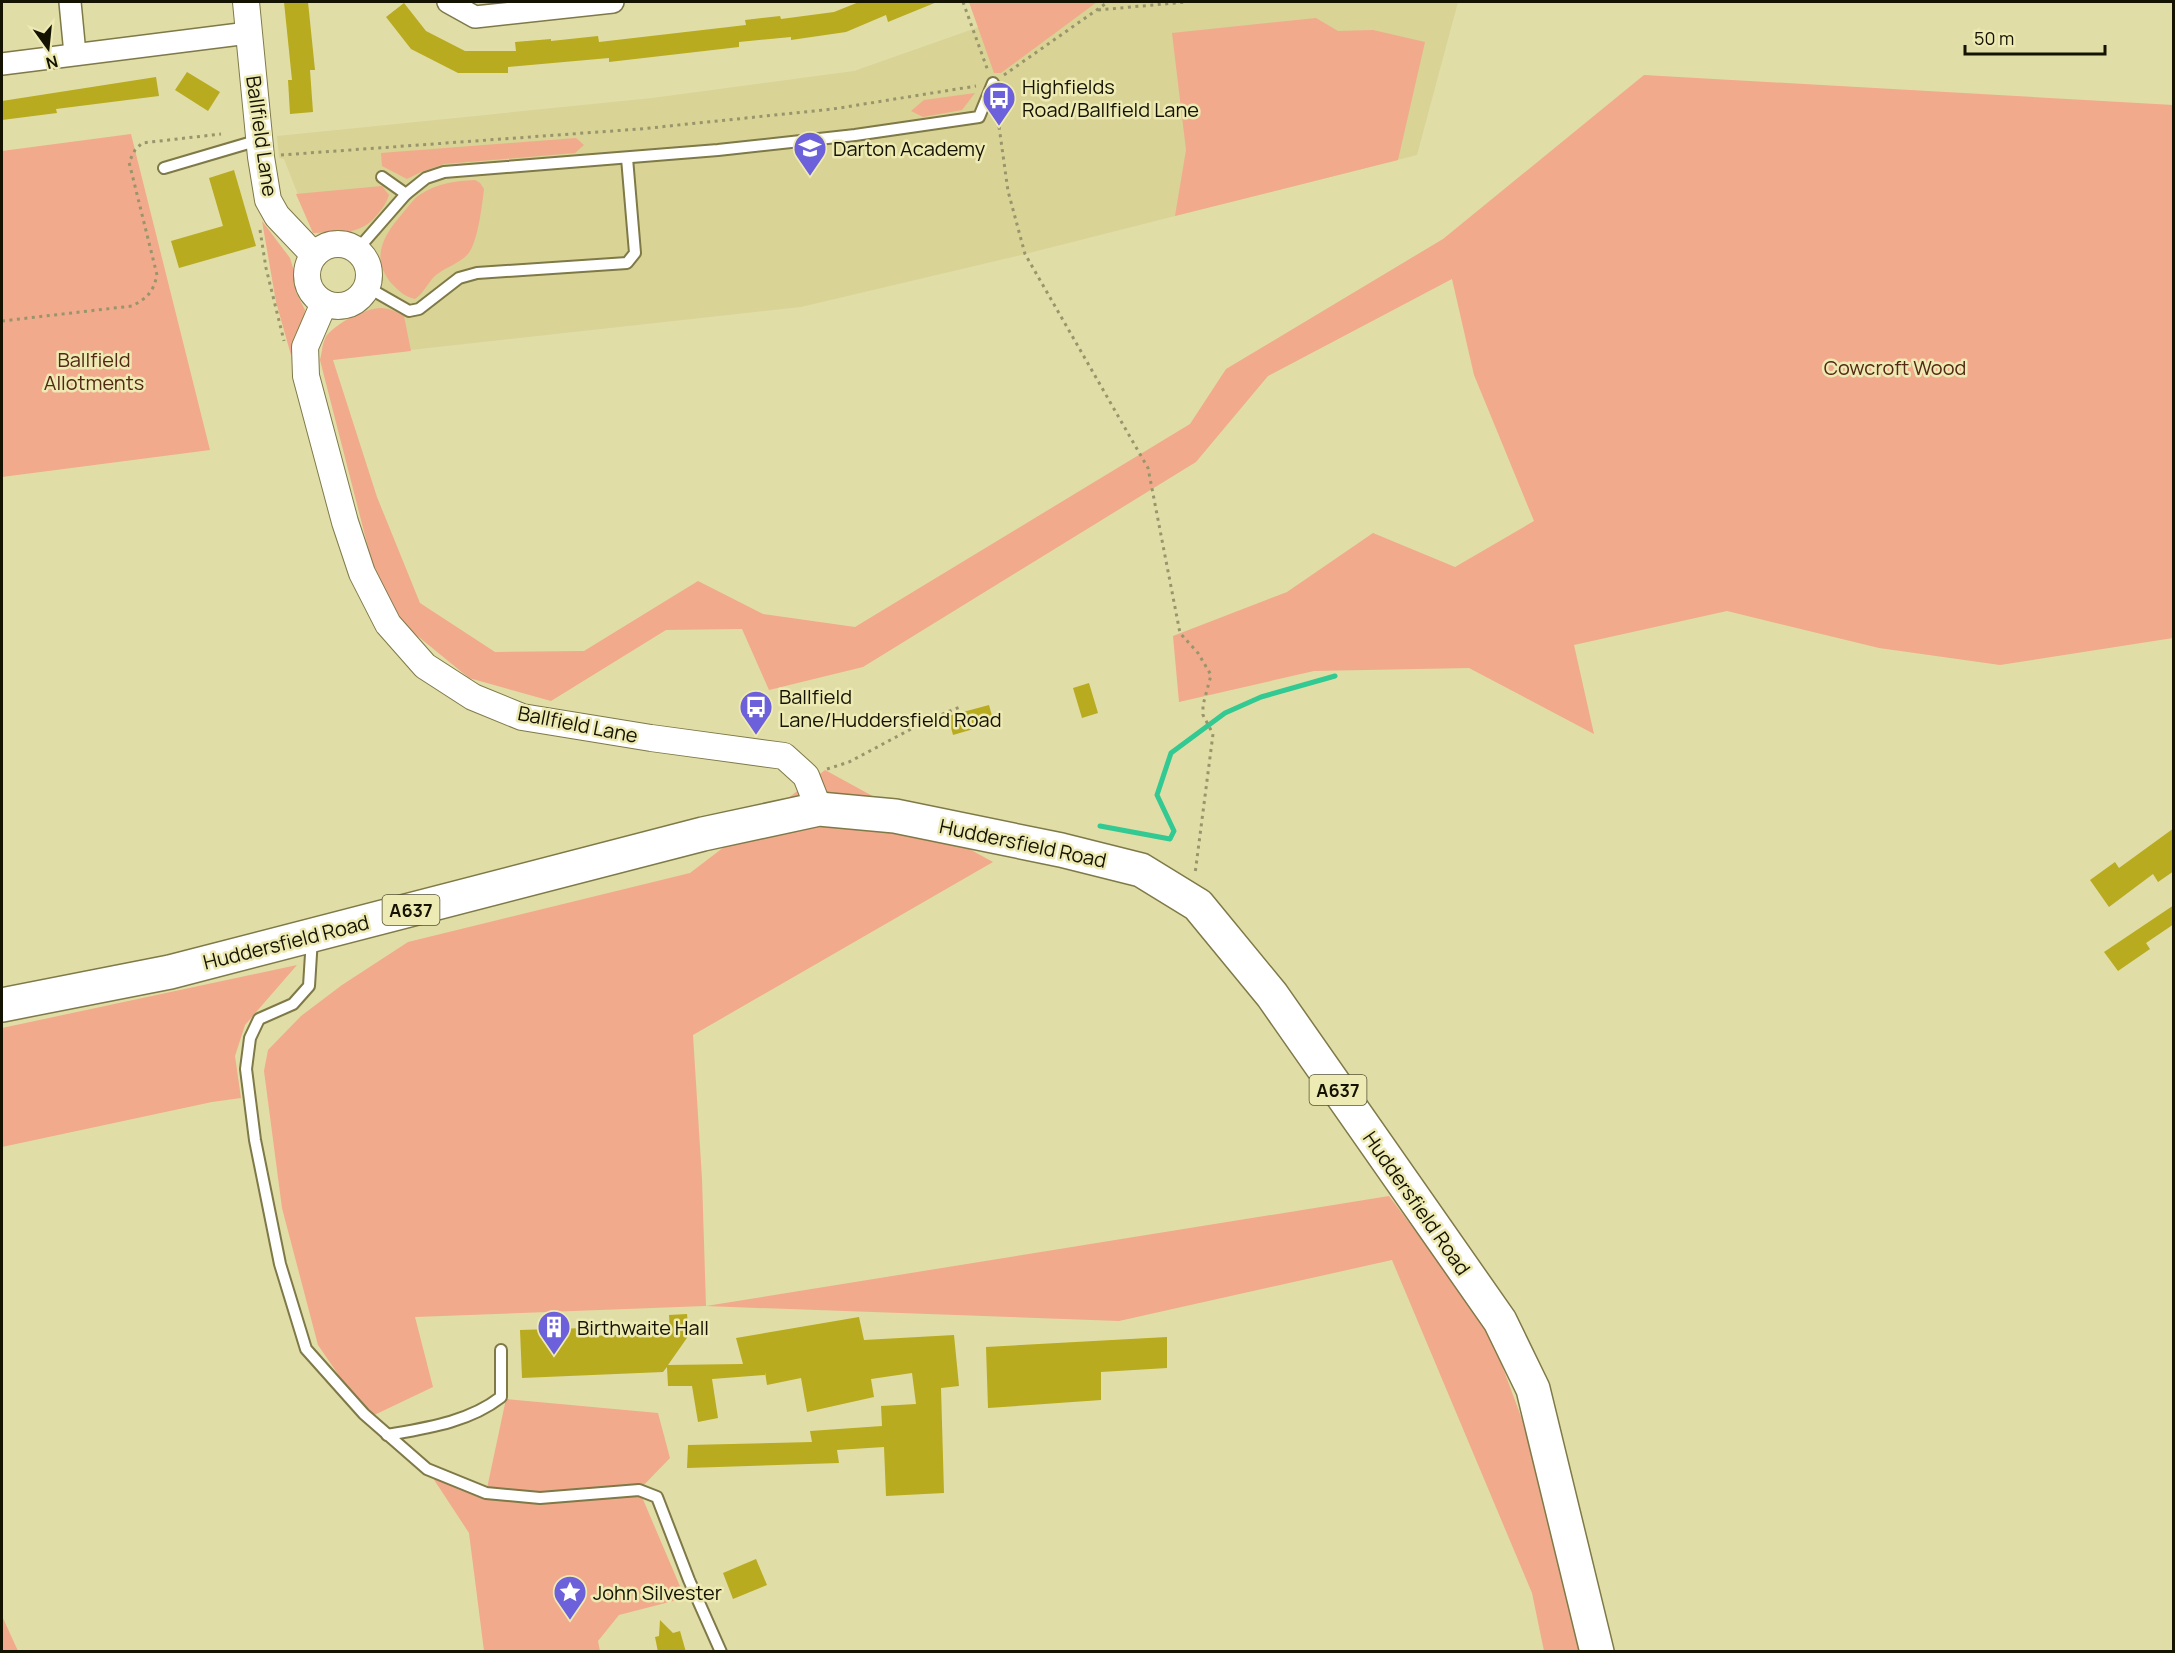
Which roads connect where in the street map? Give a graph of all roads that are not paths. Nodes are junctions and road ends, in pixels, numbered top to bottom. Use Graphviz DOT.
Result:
graph roads {
  1 [pos="70,2"];
  2 [pos="246,2"];
  3 [pos="448,2"];
  4 [pos="613,2"];
  5 [pos="248,33"];
  6 [pos="75,54"];
  7 [pos="2,64"];
  8 [pos="993,83"];
  9 [pos="260,142"];
  10 [pos="627,158"];
  11 [pos="164,168"];
  12 [pos="382,177"];
  13 [pos="406,194"];
  14 [pos="357,250"];
  15 [pos="314,255"];
  16 [pos="367,286"];
  17 [pos="324,303"];
  18 [pos="819,809"];
  19 [pos="312,935"];
  20 [pos="2,1005"];
  21 [pos="501,1350"];
  22 [pos="387,1435"];
  23 [pos="721,1652"];
  24 [pos="1597,1652"];
  1 -- 6 [label="street"];
  2 -- 5 [label="street, Ballfield Lane"];
  3 -- 4 [label="street"];
  5 -- 6 [label="street"];
  5 -- 9 [label="street, Ballfield Lane"];
  6 -- 7 [label="street"];
  8 -- 10 [label="lane"];
  9 -- 11 [label="lane"];
  9 -- 15 [label="street, Ballfield Lane"];
  10 -- 13 [label="lane"];
  10 -- 16 [label="lane"];
  12 -- 13 [label="lane"];
  13 -- 14 [label="lane"];
  14 -- 15 [label="street"];
  14 -- 16 [label="street"];
  15 -- 17 [label="street"];
  16 -- 17 [label="street"];
  17 -- 18 [label="street, Ballfield Lane"];
  18 -- 19 [label="highway, Huddersfield Road / A637"];
  18 -- 24 [label="highway, Huddersfield Road / A637"];
  19 -- 20 [label="highway, Huddersfield Road / A637"];
  19 -- 22 [label="lane"];
  21 -- 22 [label="lane"];
  22 -- 23 [label="lane"];
}
